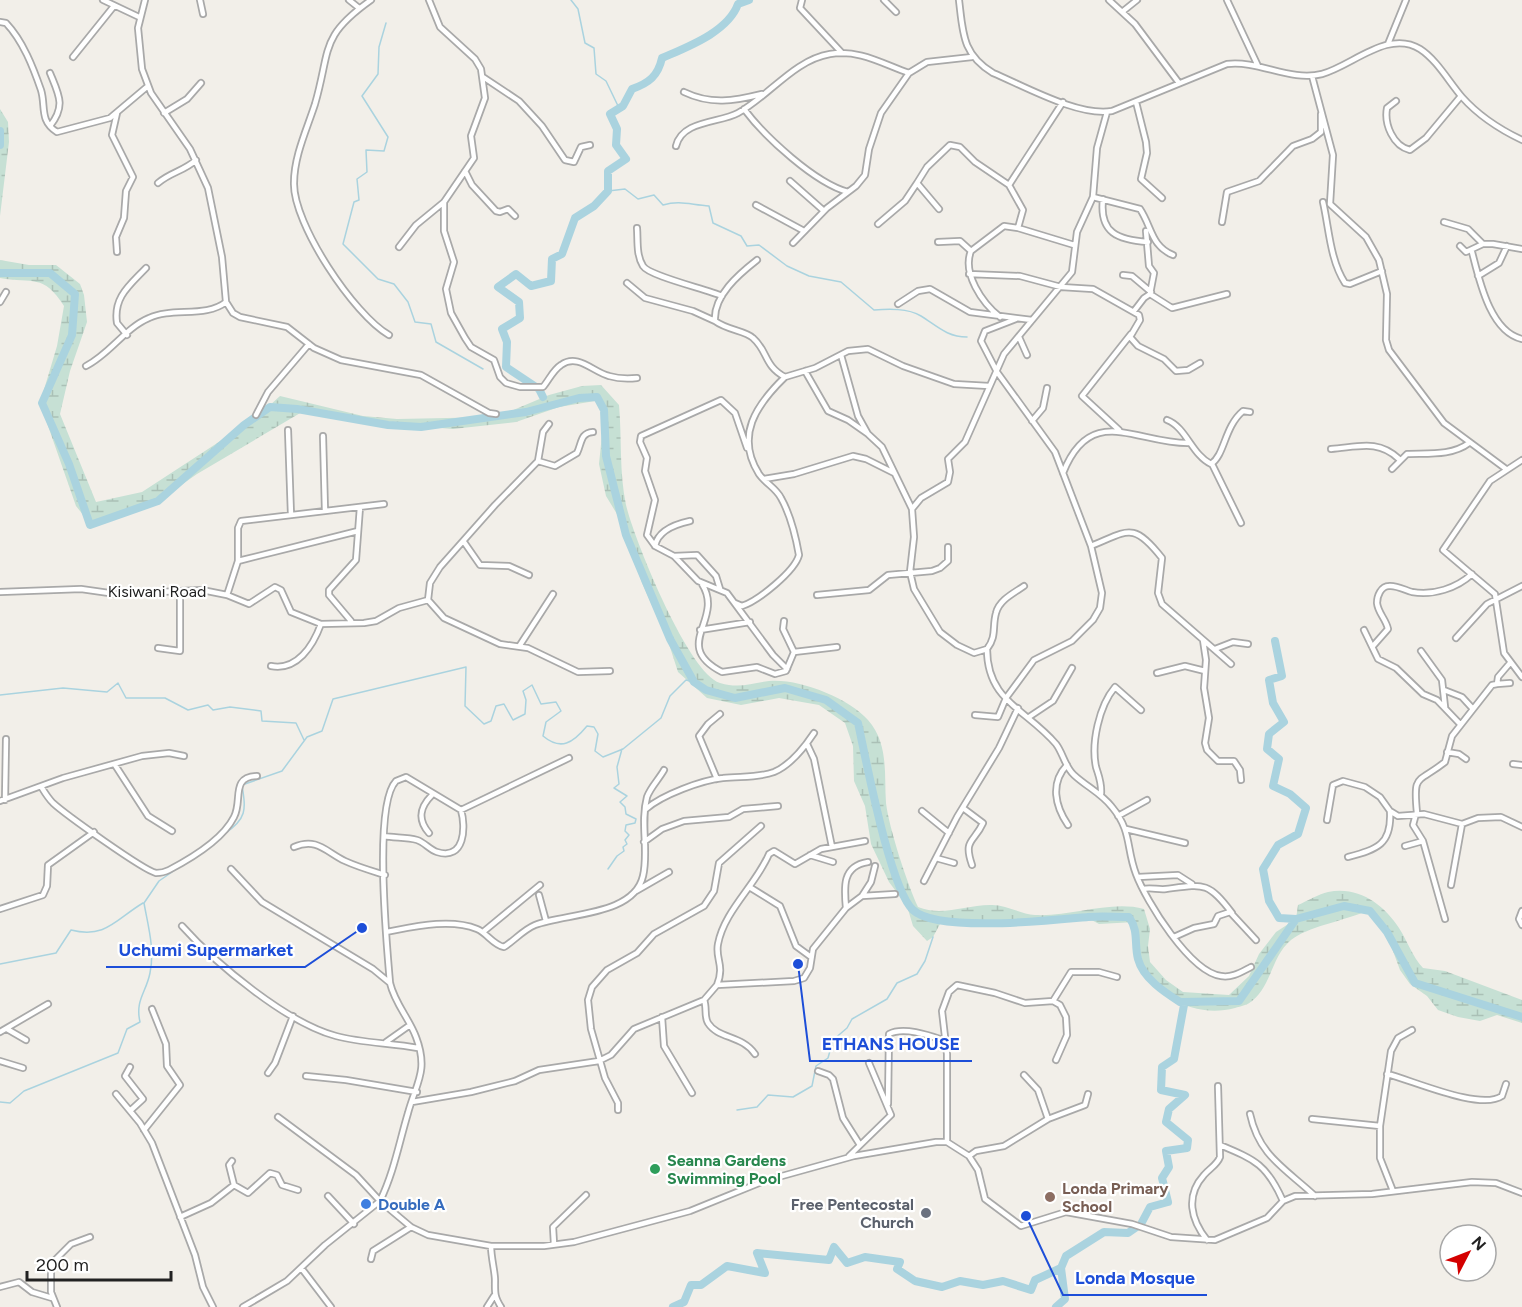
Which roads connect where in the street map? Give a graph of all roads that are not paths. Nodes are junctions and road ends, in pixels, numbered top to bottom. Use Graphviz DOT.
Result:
graph roads {
  1 [pos="103,0"];
  2 [pos="145,0"];
  3 [pos="200,0"];
  4 [pos="349,0"];
  5 [pos="371,0"];
  6 [pos="429,0"];
  7 [pos="802,0"];
  8 [pos="884,0"];
  9 [pos="959,0"];
  10 [pos="1109,0"];
  11 [pos="1137,0"];
  12 [pos="1227,0"];
  13 [pos="1406,0"];
  14 [pos="114,6"];
  15 [pos="359,8"];
  16 [pos="896,12"];
  17 [pos="1122,12"];
  18 [pos="203,14"];
  19 [pos="139,17"];
  20 [pos="0,22"];
  21 [pos="1388,44"];
  22 [pos="842,53"];
  23 [pos="73,57"];
  24 [pos="972,57"];
  25 [pos="1258,66"];
  26 [pos="50,73"];
  27 [pos="909,73"];
  28 [pos="1312,76"];
  29 [pos="483,77"];
  30 [pos="201,83"];
  31 [pos="1179,83"];
  32 [pos="148,86"];
  33 [pos="684,92"];
  34 [pos="765,93"];
  35 [pos="1461,96"];
  36 [pos="1396,101"];
  37 [pos="1062,102"];
  38 [pos="1136,102"];
  39 [pos="744,109"];
  40 [pos="1322,111"];
  41 [pos="1107,112"];
  42 [pos="117,113"];
  43 [pos="164,113"];
  44 [pos="50,126"];
  45 [pos="1522,140"];
  46 [pos="590,145"];
  47 [pos="676,146"];
  48 [pos="196,160"];
  49 [pos="465,171"];
  50 [pos="790,181"];
  51 [pos="158,183"];
  52 [pos="917,183"];
  53 [pos="1009,185"];
  54 [pos="848,192"];
  55 [pos="1094,197"];
  56 [pos="1162,198"];
  57 [pos="1103,199"];
  58 [pos="444,202"];
  59 [pos="1323,202"];
  60 [pos="756,205"];
  61 [pos="939,208"];
  62 [pos="824,211"];
  63 [pos="515,216"];
  64 [pos="1221,222"];
  65 [pos="1444,222"];
  66 [pos="878,224"];
  67 [pos="1147,225"];
  68 [pos="637,228"];
  69 [pos="1018,228"];
  70 [pos="804,231"];
  71 [pos="938,242"];
  72 [pos="1148,242"];
  73 [pos="793,243"];
  74 [pos="1483,244"];
  75 [pos="1074,245"];
  76 [pos="1460,246"];
  77 [pos="1507,246"];
  78 [pos="399,247"];
  79 [pos="1522,249"];
  80 [pos="971,251"];
  81 [pos="117,252"];
  82 [pos="1472,252"];
  83 [pos="1173,255"];
  84 [pos="757,260"];
  85 [pos="147,268"];
  86 [pos="1382,271"];
  87 [pos="969,274"];
  88 [pos="1123,275"];
  89 [pos="1478,276"];
  90 [pos="627,283"];
  91 [pos="1061,287"];
  92 [pos="6,292"];
  93 [pos="1150,293"];
  94 [pos="1227,294"];
  95 [pos="722,296"];
  96 [pos="0,302"];
  97 [pos="226,302"];
  98 [pos="898,304"];
  99 [pos="1134,311"];
  100 [pos="1000,317"];
  101 [pos="1016,319"];
  102 [pos="1032,320"];
  103 [pos="715,321"];
  104 [pos="1131,334"];
  105 [pos="127,335"];
  106 [pos="389,335"];
  107 [pos="1019,337"];
  108 [pos="1522,339"];
  109 [pos="309,344"];
  110 [pos="841,355"];
  111 [pos="1027,356"];
  112 [pos="1200,363"];
  113 [pos="86,366"];
  114 [pos="805,371"];
  115 [pos="997,372"];
  116 [pos="784,377"];
  117 [pos="637,378"];
  118 [pos="991,384"];
  119 [pos="1047,388"];
  120 [pos="1250,412"];
  121 [pos="496,414"];
  122 [pos="256,415"];
  123 [pos="1167,420"];
  124 [pos="1032,421"];
  125 [pos="549,424"];
  126 [pos="288,430"];
  127 [pos="1119,430"];
  128 [pos="593,432"];
  129 [pos="868,434"];
  130 [pos="323,436"];
  131 [pos="1189,443"];
  132 [pos="1469,443"];
  133 [pos="747,448"];
  134 [pos="1331,449"];
  135 [pos="1399,459"];
  136 [pos="1522,460"];
  137 [pos="538,461"];
  138 [pos="1212,464"];
  139 [pos="1392,469"];
  140 [pos="1506,469"];
  141 [pos="894,473"];
  142 [pos="1063,473"];
  143 [pos="764,479"];
  144 [pos="384,504"];
  145 [pos="360,507"];
  146 [pos="912,509"];
  147 [pos="325,511"];
  148 [pos="291,515"];
  149 [pos="690,521"];
  150 [pos="1241,523"];
  151 [pos="358,531"];
  152 [pos="464,542"];
  153 [pos="655,546"];
  154 [pos="1091,546"];
  155 [pos="948,547"];
  156 [pos="674,556"];
  157 [pos="238,561"];
  158 [pos="910,572"];
  159 [pos="1473,574"];
  160 [pos="529,575"];
  161 [pos="702,584"];
  162 [pos="1024,586"];
  163 [pos="1522,586"];
  164 [pos="720,589"];
  165 [pos="180,591"];
  166 [pos="0,592"];
  167 [pos="227,594"];
  168 [pos="553,594"];
  169 [pos="817,595"];
  170 [pos="1496,599"];
  171 [pos="428,600"];
  172 [pos="733,602"];
  173 [pos="784,621"];
  174 [pos="750,622"];
  175 [pos="356,623"];
  176 [pos="321,624"];
  177 [pos="700,630"];
  178 [pos="1364,630"];
  179 [pos="1456,638"];
  180 [pos="1203,640"];
  181 [pos="1248,644"];
  182 [pos="520,645"];
  183 [pos="1373,646"];
  184 [pos="837,647"];
  185 [pos="158,648"];
  186 [pos="987,649"];
  187 [pos="1215,649"];
  188 [pos="1421,651"];
  189 [pos="794,652"];
  190 [pos="1231,663"];
  191 [pos="1510,663"];
  192 [pos="271,666"];
  193 [pos="1072,668"];
  194 [pos="787,669"];
  195 [pos="610,670"];
  196 [pos="1205,671"];
  197 [pos="1157,673"];
  198 [pos="1522,677"];
  199 [pos="1510,683"];
  200 [pos="1497,684"];
  201 [pos="1444,690"];
  202 [pos="1006,698"];
  203 [pos="1018,708"];
  204 [pos="1445,709"];
  205 [pos="1473,709"];
  206 [pos="1142,710"];
  207 [pos="720,714"];
  208 [pos="975,715"];
  209 [pos="1029,717"];
  210 [pos="1460,724"];
  211 [pos="814,734"];
  212 [pos="6,739"];
  213 [pos="807,744"];
  214 [pos="1447,752"];
  215 [pos="184,756"];
  216 [pos="570,758"];
  217 [pos="1466,759"];
  218 [pos="1513,764"];
  219 [pos="115,765"];
  220 [pos="1067,765"];
  221 [pos="1522,765"];
  222 [pos="664,770"];
  223 [pos="257,776"];
  224 [pos="717,779"];
  225 [pos="1241,780"];
  226 [pos="42,788"];
  227 [pos="1101,794"];
  228 [pos="432,795"];
  229 [pos="2,800"];
  230 [pos="1147,800"];
  231 [pos="778,806"];
  232 [pos="963,808"];
  233 [pos="646,809"];
  234 [pos="461,810"];
  235 [pos="922,811"];
  236 [pos="1390,812"];
  237 [pos="1417,814"];
  238 [pos="1118,816"];
  239 [pos="1327,820"];
  240 [pos="1462,824"];
  241 [pos="1068,825"];
  242 [pos="761,826"];
  243 [pos="1522,827"];
  244 [pos="1126,830"];
  245 [pos="172,831"];
  246 [pos="94,832"];
  247 [pos="429,833"];
  248 [pos="949,833"];
  249 [pos="384,836"];
  250 [pos="644,842"];
  251 [pos="865,842"];
  252 [pos="1423,842"];
  253 [pos="1185,843"];
  254 [pos="1405,846"];
  255 [pos="294,847"];
  256 [pos="832,847"];
  257 [pos="810,855"];
  258 [pos="1348,857"];
  259 [pos="936,858"];
  260 [pos="833,862"];
  261 [pos="867,862"];
  262 [pos="954,863"];
  263 [pos="972,865"];
  264 [pos="875,866"];
  265 [pos="231,869"];
  266 [pos="669,872"];
  267 [pos="385,875"];
  268 [pos="1138,877"];
  269 [pos="924,881"];
  270 [pos="1192,884"];
  271 [pos="540,885"];
  272 [pos="1451,885"];
  273 [pos="751,888"];
  274 [pos="1143,889"];
  275 [pos="634,892"];
  276 [pos="895,894"];
  277 [pos="538,895"];
  278 [pos="862,896"];
  279 [pos="846,908"];
  280 [pos="0,909"];
  281 [pos="1522,911"];
  282 [pos="1232,913"];
  283 [pos="1445,919"];
  284 [pos="546,921"];
  285 [pos="182,926"];
  286 [pos="1522,926"];
  287 [pos="386,932"];
  288 [pos="483,932"];
  289 [pos="1174,937"];
  290 [pos="1256,940"];
  291 [pos="811,957"];
  292 [pos="1251,967"];
  293 [pos="1117,977"];
  294 [pos="390,983"];
  295 [pos="717,985"];
  296 [pos="704,1000"];
  297 [pos="1053,1001"];
  298 [pos="48,1004"];
  299 [pos="152,1009"];
  300 [pos="293,1016"];
  301 [pos="662,1017"];
  302 [pos="410,1025"];
  303 [pos="7,1029"];
  304 [pos="1412,1030"];
  305 [pos="0,1032"];
  306 [pos="26,1040"];
  307 [pos="945,1041"];
  308 [pos="386,1042"];
  309 [pos="418,1048"];
  310 [pos="755,1054"];
  311 [pos="1056,1060"];
  312 [pos="0,1061"];
  313 [pos="599,1061"];
  314 [pos="869,1062"];
  315 [pos="130,1066"];
  316 [pos="23,1068"];
  317 [pos="818,1071"];
  318 [pos="268,1074"];
  319 [pos="1387,1074"];
  320 [pos="1024,1075"];
  321 [pos="306,1076"];
  322 [pos="1506,1084"];
  323 [pos="1218,1086"];
  324 [pos="417,1092"];
  325 [pos="692,1093"];
  326 [pos="116,1094"];
  327 [pos="1088,1094"];
  328 [pos="412,1102"];
  329 [pos="888,1104"];
  330 [pos="131,1110"];
  331 [pos="618,1110"];
  332 [pos="1250,1114"];
  333 [pos="279,1117"];
  334 [pos="1048,1119"];
  335 [pos="1312,1119"];
  336 [pos="1380,1126"];
  337 [pos="144,1130"];
  338 [pos="947,1142"];
  339 [pos="860,1145"];
  340 [pos="1220,1145"];
  341 [pos="969,1156"];
  342 [pos="847,1158"];
  343 [pos="232,1161"];
  344 [pos="234,1185"];
  345 [pos="298,1190"];
  346 [pos="1393,1191"];
  347 [pos="1522,1193"];
  348 [pos="586,1195"];
  349 [pos="328,1196"];
  350 [pos="1315,1196"];
  351 [pos="380,1201"];
  352 [pos="1283,1201"];
  353 [pos="180,1216"];
  354 [pos="354,1224"];
  355 [pos="411,1227"];
  356 [pos="90,1237"];
  357 [pos="1207,1240"];
  358 [pos="554,1244"];
  359 [pos="491,1246"];
  360 [pos="371,1259"];
  361 [pos="302,1269"];
  362 [pos="0,1287"];
  363 [pos="494,1296"];
  364 [pos="52,1298"];
  365 [pos="57,1307"];
  366 [pos="213,1307"];
  367 [pos="243,1307"];
  368 [pos="331,1307"];
  369 [pos="487,1307"];
  370 [pos="501,1307"];
  1 -- 14 [label="street"];
  2 -- 19 [label="street"];
  3 -- 18 [label="street"];
  4 -- 15 [label="street"];
  5 -- 15 [label="street"];
  6 -- 29 [label="street"];
  7 -- 22 [label="street"];
  8 -- 16 [label="street"];
  9 -- 24 [label="street"];
  10 -- 17 [label="street"];
  11 -- 17 [label="street"];
  12 -- 25 [label="street"];
  13 -- 21 [label="street"];
  14 -- 19 [label="street"];
  14 -- 23 [label="street"];
  15 -- 106 [label="street"];
  17 -- 31 [label="street"];
  19 -- 32 [label="street"];
  20 -- 44 [label="street"];
  21 -- 28 [label="street"];
  21 -- 35 [label="street"];
  22 -- 27 [label="street"];
  22 -- 34 [label="street"];
  24 -- 27 [label="street"];
  24 -- 37 [label="street"];
  25 -- 28 [label="street"];
  25 -- 31 [label="street"];
  26 -- 44 [label="street"];
  27 -- 54 [label="street"];
  28 -- 40 [label="street"];
  29 -- 46 [label="street"];
  29 -- 49 [label="street"];
  30 -- 43 [label="street"];
  31 -- 38 [label="street"];
  32 -- 42 [label="street"];
  32 -- 43 [label="street"];
  33 -- 34 [label="street"];
  34 -- 39 [label="street"];
  35 -- 36 [label="street"];
  35 -- 45 [label="street"];
  37 -- 41 [label="street"];
  37 -- 53 [label="street"];
  38 -- 41 [label="street"];
  38 -- 56 [label="street"];
  39 -- 47 [label="street"];
  39 -- 54 [label="street"];
  40 -- 64 [label="street"];
  40 -- 86 [label="street"];
  41 -- 55 [label="street"];
  42 -- 44 [label="street"];
  42 -- 81 [label="street"];
  43 -- 48 [label="street"];
  48 -- 51 [label="street"];
  48 -- 97 [label="street"];
  49 -- 58 [label="street"];
  49 -- 63 [label="street"];
  50 -- 62 [label="street"];
  52 -- 53 [label="street"];
  52 -- 61 [label="street"];
  52 -- 66 [label="street"];
  53 -- 69 [label="street"];
  54 -- 62 [label="street"];
  55 -- 57 [label="street"];
  55 -- 75 [label="street"];
  57 -- 67 [label="street"];
  57 -- 72 [label="street"];
  58 -- 78 [label="street"];
  58 -- 117 [label="street"];
  59 -- 86 [label="street"];
  60 -- 70 [label="street"];
  62 -- 70 [label="street"];
  65 -- 74 [label="street"];
  67 -- 72 [label="street"];
  67 -- 83 [label="street"];
  68 -- 95 [label="street"];
  69 -- 75 [label="street"];
  69 -- 80 [label="street"];
  70 -- 73 [label="street"];
  71 -- 80 [label="street"];
  72 -- 93 [label="street"];
  74 -- 77 [label="street"];
  74 -- 82 [label="street"];
  75 -- 91 [label="street"];
  76 -- 82 [label="street"];
  77 -- 79 [label="street"];
  77 -- 89 [label="street"];
  80 -- 87 [label="street"];
  82 -- 89 [label="street"];
  84 -- 95 [label="street"];
  85 -- 105 [label="street"];
  86 -- 132 [label="street"];
  87 -- 91 [label="street"];
  87 -- 100 [label="street"];
  88 -- 93 [label="street"];
  89 -- 108 [label="street"];
  90 -- 103 [label="street"];
  91 -- 99 [label="street"];
  91 -- 102 [label="street"];
  92 -- 96 [label="street"];
  93 -- 94 [label="street"];
  93 -- 99 [label="street"];
  95 -- 103 [label="street"];
  97 -- 105 [label="street"];
  97 -- 109 [label="street"];
  98 -- 100 [label="street"];
  99 -- 104 [label="street"];
  100 -- 101 [label="street"];
  101 -- 102 [label="street"];
  101 -- 115 [label="street"];
  102 -- 107 [label="street"];
  103 -- 116 [label="street"];
  104 -- 112 [label="street"];
  104 -- 127 [label="street"];
  105 -- 113 [label="street"];
  107 -- 111 [label="street"];
  107 -- 115 [label="street"];
  109 -- 121 [label="street"];
  109 -- 122 [label="street"];
  110 -- 114 [label="street"];
  110 -- 118 [label="street"];
  110 -- 129 [label="street"];
  114 -- 116 [label="street"];
  114 -- 129 [label="street"];
  115 -- 118 [label="street"];
  115 -- 124 [label="street"];
  116 -- 133 [label="street"];
  118 -- 146 [label="street"];
  119 -- 124 [label="street"];
  120 -- 138 [label="street"];
  123 -- 131 [label="street"];
  124 -- 142 [label="street"];
  125 -- 137 [label="street"];
  126 -- 148 [label="street"];
  127 -- 131 [label="street"];
  127 -- 142 [label="street"];
  128 -- 137 [label="street"];
  129 -- 141 [label="street"];
  130 -- 147 [label="street"];
  131 -- 138 [label="street"];
  132 -- 135 [label="street"];
  132 -- 140 [label="street"];
  133 -- 143 [label="street"];
  133 -- 153 [label="street"];
  134 -- 135 [label="street"];
  135 -- 139 [label="street"];
  136 -- 140 [label="street"];
  137 -- 152 [label="street"];
  138 -- 150 [label="street"];
  140 -- 159 [label="street"];
  141 -- 143 [label="street"];
  141 -- 146 [label="street"];
  142 -- 154 [label="street"];
  143 -- 172 [label="street"];
  144 -- 145 [label="street"];
  145 -- 147 [label="street"];
  145 -- 151 [label="street"];
  146 -- 158 [label="street"];
  147 -- 148 [label="street"];
  148 -- 157 [label="street"];
  149 -- 153 [label="street"];
  151 -- 157 [label="street"];
  151 -- 175 [label="street"];
  152 -- 160 [label="street"];
  152 -- 171 [label="street"];
  153 -- 156 [label="street"];
  154 -- 180 [label="street"];
  154 -- 202 [label="street"];
  155 -- 158 [label="street"];
  156 -- 161 [label="street"];
  156 -- 164 [label="street"];
  157 -- 167 [label="street"];
  158 -- 169 [label="street"];
  158 -- 186 [label="street"];
  159 -- 170 [label="street"];
  159 -- 183 [label="street"];
  161 -- 164 [label="street"];
  161 -- 177 [label="street"];
  162 -- 186 [label="street"];
  163 -- 170 [label="street"];
  164 -- 172 [label="street"];
  165 -- 166 [label="street, Kisiwani Road"];
  165 -- 167 [label="street, Kisiwani Road"];
  165 -- 185 [label="street"];
  167 -- 176 [label="street, Kisiwani Road"];
  168 -- 182 [label="street"];
  170 -- 179 [label="street"];
  170 -- 191 [label="street"];
  171 -- 175 [label="street, Kisiwani Road"];
  171 -- 182 [label="street"];
  172 -- 174 [label="street"];
  173 -- 189 [label="street"];
  174 -- 177 [label="street"];
  174 -- 194 [label="street"];
  175 -- 176 [label="street, Kisiwani Road"];
  176 -- 192 [label="street"];
  177 -- 194 [label="street"];
  178 -- 183 [label="street"];
  180 -- 187 [label="street"];
  180 -- 196 [label="street"];
  181 -- 187 [label="street"];
  182 -- 195 [label="street"];
  183 -- 204 [label="street"];
  184 -- 189 [label="street"];
  186 -- 202 [label="street"];
  187 -- 190 [label="street"];
  188 -- 201 [label="street"];
  189 -- 194 [label="street"];
  191 -- 198 [label="street"];
  191 -- 200 [label="street"];
  193 -- 209 [label="street"];
  196 -- 197 [label="street"];
  196 -- 225 [label="street"];
  199 -- 200 [label="street"];
  200 -- 205 [label="street"];
  201 -- 204 [label="street"];
  201 -- 205 [label="street"];
  202 -- 203 [label="street"];
  202 -- 208 [label="street"];
  203 -- 209 [label="street"];
  203 -- 232 [label="street"];
  204 -- 210 [label="street"];
  205 -- 210 [label="street"];
  206 -- 227 [label="street"];
  207 -- 224 [label="street"];
  209 -- 220 [label="street"];
  210 -- 214 [label="street"];
  211 -- 213 [label="street"];
  212 -- 229 [label="street"];
  213 -- 224 [label="street"];
  213 -- 256 [label="street"];
  214 -- 217 [label="street"];
  214 -- 237 [label="street"];
  215 -- 219 [label="street"];
  216 -- 234 [label="street"];
  218 -- 221 [label="street"];
  219 -- 226 [label="street"];
  219 -- 245 [label="street"];
  220 -- 227 [label="street"];
  220 -- 241 [label="street"];
  222 -- 233 [label="street"];
  223 -- 246 [label="street"];
  224 -- 233 [label="street"];
  226 -- 229 [label="street"];
  226 -- 246 [label="street"];
  227 -- 238 [label="street"];
  228 -- 234 [label="street"];
  228 -- 247 [label="street"];
  228 -- 249 [label="street"];
  230 -- 238 [label="street"];
  231 -- 250 [label="street"];
  232 -- 248 [label="street"];
  232 -- 263 [label="street"];
  233 -- 250 [label="street"];
  234 -- 249 [label="street"];
  235 -- 248 [label="street"];
  236 -- 237 [label="street"];
  236 -- 239 [label="street"];
  236 -- 258 [label="street"];
  237 -- 240 [label="street"];
  237 -- 252 [label="street"];
  238 -- 244 [label="street"];
  240 -- 243 [label="street"];
  240 -- 272 [label="street"];
  242 -- 313 [label="street"];
  244 -- 253 [label="street"];
  244 -- 268 [label="street"];
  246 -- 280 [label="street"];
  248 -- 259 [label="street"];
  249 -- 267 [label="street"];
  250 -- 275 [label="street"];
  251 -- 256 [label="street"];
  252 -- 254 [label="street"];
  252 -- 283 [label="street"];
  255 -- 267 [label="street"];
  256 -- 257 [label="street"];
  257 -- 260 [label="street"];
  257 -- 273 [label="street"];
  259 -- 262 [label="street"];
  259 -- 269 [label="street"];
  261 -- 279 [label="street"];
  264 -- 278 [label="street"];
  265 -- 294 [label="street"];
  266 -- 275 [label="street"];
  267 -- 287 [label="street"];
  268 -- 270 [label="street"];
  268 -- 274 [label="street"];
  270 -- 274 [label="street"];
  270 -- 282 [label="street"];
  271 -- 288 [label="street"];
  273 -- 291 [label="street"];
  273 -- 295 [label="street"];
  274 -- 289 [label="street"];
  275 -- 284 [label="street"];
  276 -- 278 [label="street"];
  277 -- 284 [label="street"];
  278 -- 279 [label="street"];
  279 -- 291 [label="street"];
  281 -- 286 [label="street"];
  282 -- 289 [label="street"];
  282 -- 290 [label="street"];
  284 -- 288 [label="street"];
  285 -- 300 [label="street"];
  287 -- 288 [label="street"];
  287 -- 294 [label="street"];
  289 -- 292 [label="street"];
  291 -- 295 [label="street"];
  293 -- 297 [label="street"];
  294 -- 302 [label="street"];
  295 -- 296 [label="street"];
  296 -- 301 [label="street"];
  296 -- 310 [label="street"];
  297 -- 307 [label="street"];
  297 -- 311 [label="street"];
  298 -- 303 [label="street"];
  299 -- 337 [label="street"];
  300 -- 308 [label="street"];
  300 -- 318 [label="street"];
  301 -- 313 [label="street"];
  301 -- 325 [label="street"];
  302 -- 308 [label="street"];
  302 -- 309 [label="street"];
  303 -- 305 [label="street"];
  303 -- 306 [label="street"];
  304 -- 319 [label="street"];
  307 -- 329 [label="street"];
  307 -- 338 [label="street"];
  308 -- 309 [label="street"];
  309 -- 324 [label="street"];
  312 -- 316 [label="street"];
  313 -- 328 [label="street"];
  313 -- 331 [label="street"];
  314 -- 329 [label="street"];
  315 -- 330 [label="street"];
  317 -- 339 [label="street"];
  319 -- 322 [label="street"];
  319 -- 336 [label="street"];
  320 -- 334 [label="street"];
  321 -- 324 [label="street"];
  323 -- 340 [label="street"];
  324 -- 328 [label="street"];
  326 -- 330 [label="street"];
  327 -- 334 [label="street"];
  328 -- 351 [label="street"];
  329 -- 339 [label="street"];
  330 -- 337 [label="street"];
  332 -- 350 [label="street"];
  333 -- 351 [label="street"];
  334 -- 341 [label="street"];
  335 -- 336 [label="street"];
  336 -- 346 [label="street"];
  337 -- 353 [label="street"];
  338 -- 341 [label="street"];
  338 -- 342 [label="street"];
  339 -- 342 [label="street"];
  340 -- 352 [label="street"];
  340 -- 357 [label="street"];
  341 -- 357 [label="street"];
  342 -- 358 [label="street"];
  343 -- 344 [label="street"];
  344 -- 345 [label="street"];
  344 -- 353 [label="street"];
  346 -- 347 [label="street"];
  346 -- 350 [label="street"];
  348 -- 358 [label="street"];
  349 -- 354 [label="street"];
  350 -- 352 [label="street"];
  351 -- 354 [label="street"];
  351 -- 355 [label="street"];
  352 -- 357 [label="street"];
  353 -- 366 [label="street"];
  354 -- 361 [label="street"];
  355 -- 359 [label="street"];
  355 -- 360 [label="street"];
  356 -- 364 [label="street"];
  358 -- 359 [label="street"];
  359 -- 363 [label="street"];
  361 -- 367 [label="street"];
  361 -- 368 [label="street"];
  362 -- 364 [label="street"];
  363 -- 369 [label="street"];
  363 -- 370 [label="street"];
  364 -- 365 [label="street"];
}
